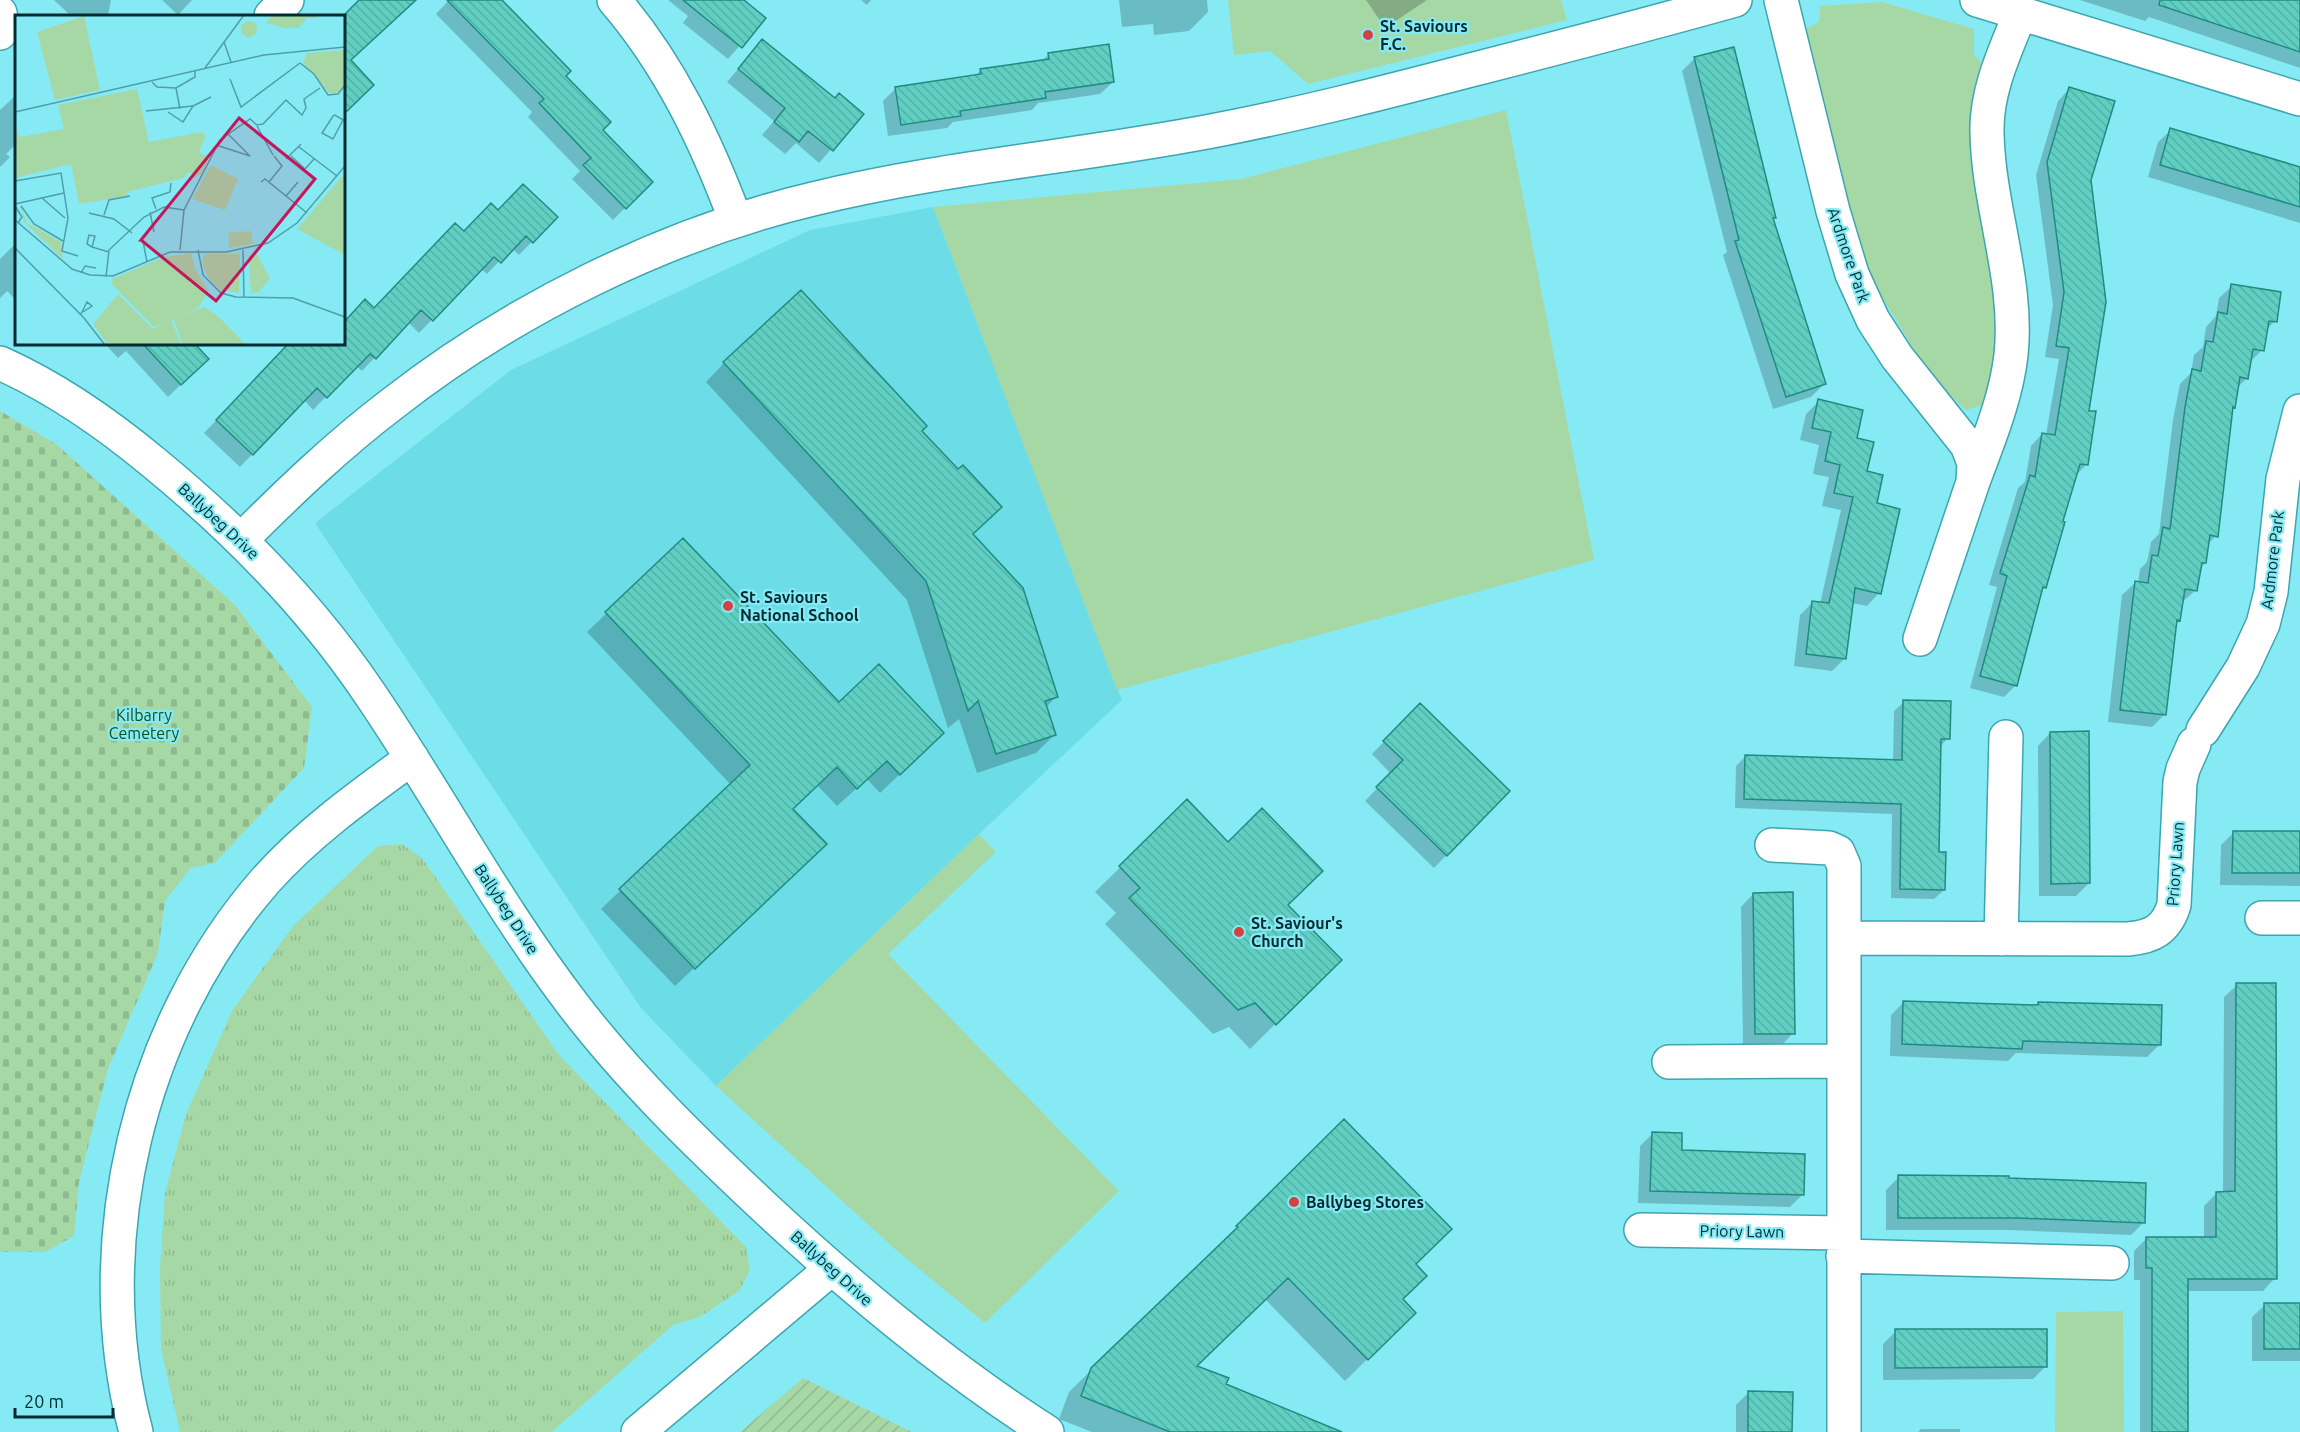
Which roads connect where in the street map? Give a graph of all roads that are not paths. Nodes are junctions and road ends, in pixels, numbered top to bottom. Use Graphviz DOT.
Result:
graph roads {
  1 [pos="287,0"];
  2 [pos="614,0"];
  3 [pos="1735,0"];
  4 [pos="1781,0"];
  5 [pos="1977,0"];
  6 [pos="0,13"];
  7 [pos="2020,14"];
  8 [pos="273,15"];
  9 [pos="0,33"];
  10 [pos="2300,99"];
  11 [pos="736,221"];
  12 [pos="0,363"];
  13 [pos="2300,411"];
  14 [pos="1973,482"];
  15 [pos="241,540"];
  16 [pos="1920,639"];
  17 [pos="2006,737"];
  18 [pos="2198,737"];
  19 [pos="411,758"];
  20 [pos="1772,845"];
  21 [pos="2262,918"];
  22 [pos="2300,918"];
  23 [pos="1844,938"];
  24 [pos="2001,939"];
  25 [pos="1843,1061"];
  26 [pos="1669,1062"];
  27 [pos="1641,1230"];
  28 [pos="1843,1245"];
  29 [pos="2112,1263"];
  30 [pos="831,1269"];
  31 [pos="136,1432"];
  32 [pos="638,1432"];
  33 [pos="1047,1432"];
  34 [pos="1844,1432"];
  1 -- 8 [label="street"];
  2 -- 11 [label="street"];
  3 -- 11 [label="street"];
  4 -- 14 [label="street, Ardmore Park"];
  5 -- 7 [label="street"];
  6 -- 9 [label="street"];
  7 -- 10 [label="street"];
  7 -- 14 [label="street, Ardmore Park"];
  11 -- 15 [label="street"];
  12 -- 15 [label="street, Ballybeg Drive"];
  13 -- 18 [label="street, Ardmore Park"];
  14 -- 16 [label="street, Ardmore Park"];
  15 -- 19 [label="street, Ballybeg Drive"];
  17 -- 24 [label="street"];
  18 -- 24 [label="street, Priory Lawn"];
  19 -- 30 [label="street, Ballybeg Drive"];
  19 -- 31 [label="street"];
  20 -- 23 [label="street"];
  21 -- 22 [label="street"];
  23 -- 24 [label="street, Priory Lawn"];
  23 -- 25 [label="street"];
  25 -- 26 [label="street"];
  25 -- 28 [label="street"];
  27 -- 28 [label="street, Priory Lawn"];
  28 -- 29 [label="street, Priory Lawn"];
  28 -- 34 [label="street"];
  30 -- 32 [label="street"];
  30 -- 33 [label="street, Ballybeg Drive"];
}
